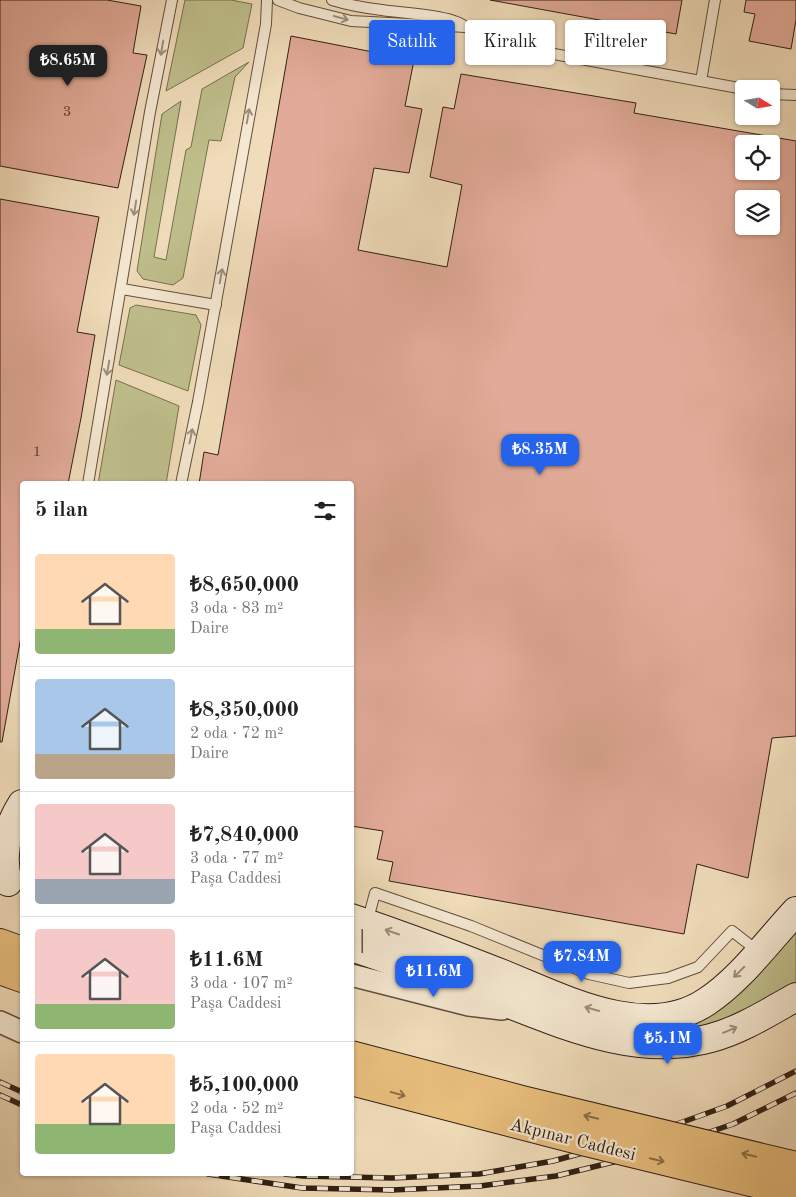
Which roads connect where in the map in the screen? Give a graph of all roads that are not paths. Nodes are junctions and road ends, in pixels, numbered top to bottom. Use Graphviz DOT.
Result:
graph roads {
  1 [pos="172,0"];
  2 [pos="266,0"];
  3 [pos="278,0"];
  4 [pos="332,0"];
  5 [pos="715,0"];
  6 [pos="465,27"];
  7 [pos="465,28"];
  8 [pos="555,54"];
  9 [pos="701,81"];
  10 [pos="735,87"];
  11 [pos="796,90"];
  12 [pos="780,93"];
  13 [pos="780,94"];
  14 [pos="796,95"];
  15 [pos="122,289"];
  16 [pos="216,305"];
  17 [pos="89,481"];
  18 [pos="182,481"];
  19 [pos="20,804"];
  20 [pos="0,806"];
  21 [pos="20,807"];
  22 [pos="10,883"];
  23 [pos="796,911"];
  24 [pos="356,924"];
  25 [pos="0,943"];
  26 [pos="354,948"];
  27 [pos="20,951"];
  28 [pos="759,952"];
  29 [pos="0,970"];
  30 [pos="354,976"];
  31 [pos="20,977"];
  32 [pos="796,997"];
  33 [pos="531,1012"];
  34 [pos="0,1022"];
  35 [pos="20,1031"];
  36 [pos="354,1056"];
  37 [pos="354,1082"];
  38 [pos="796,1166"];
  39 [pos="796,1193"];
  1 -- 15 [label="lane, one-way"];
  16 -- 2 [label="lane, one-way"];
  3 -- 7 [label="lane, one-way"];
  4 -- 6 [label="lane"];
  5 -- 9 [label="lane"];
  8 -- 9 [label="lane"];
  9 -- 10 [label="lane"];
  11 -- 12 [label="lane"];
  13 -- 14 [label="lane"];
  15 -- 16 [label="lane"];
  15 -- 17 [label="lane, one-way"];
  18 -- 16 [label="lane, one-way"];
  19 -- 20 [label="main road"];
  21 -- 22 [label="main road"];
  23 -- 28 [label="main road"];
  28 -- 24 [label="main road, one-way"];
  24 -- 28 [label="lane"];
  25 -- 27 [label="main road"];
  26 -- 33 [label="main road"];
  29 -- 31 [label="main road"];
  30 -- 33 [label="street"];
  33 -- 32 [label="main road, one-way"];
  34 -- 35 [label="street"];
  38 -- 36 [label="main road, Akpınar Caddesi, one-way, bridge"];
  37 -- 39 [label="main road, Akpınar Caddesi, one-way, bridge"];
}
